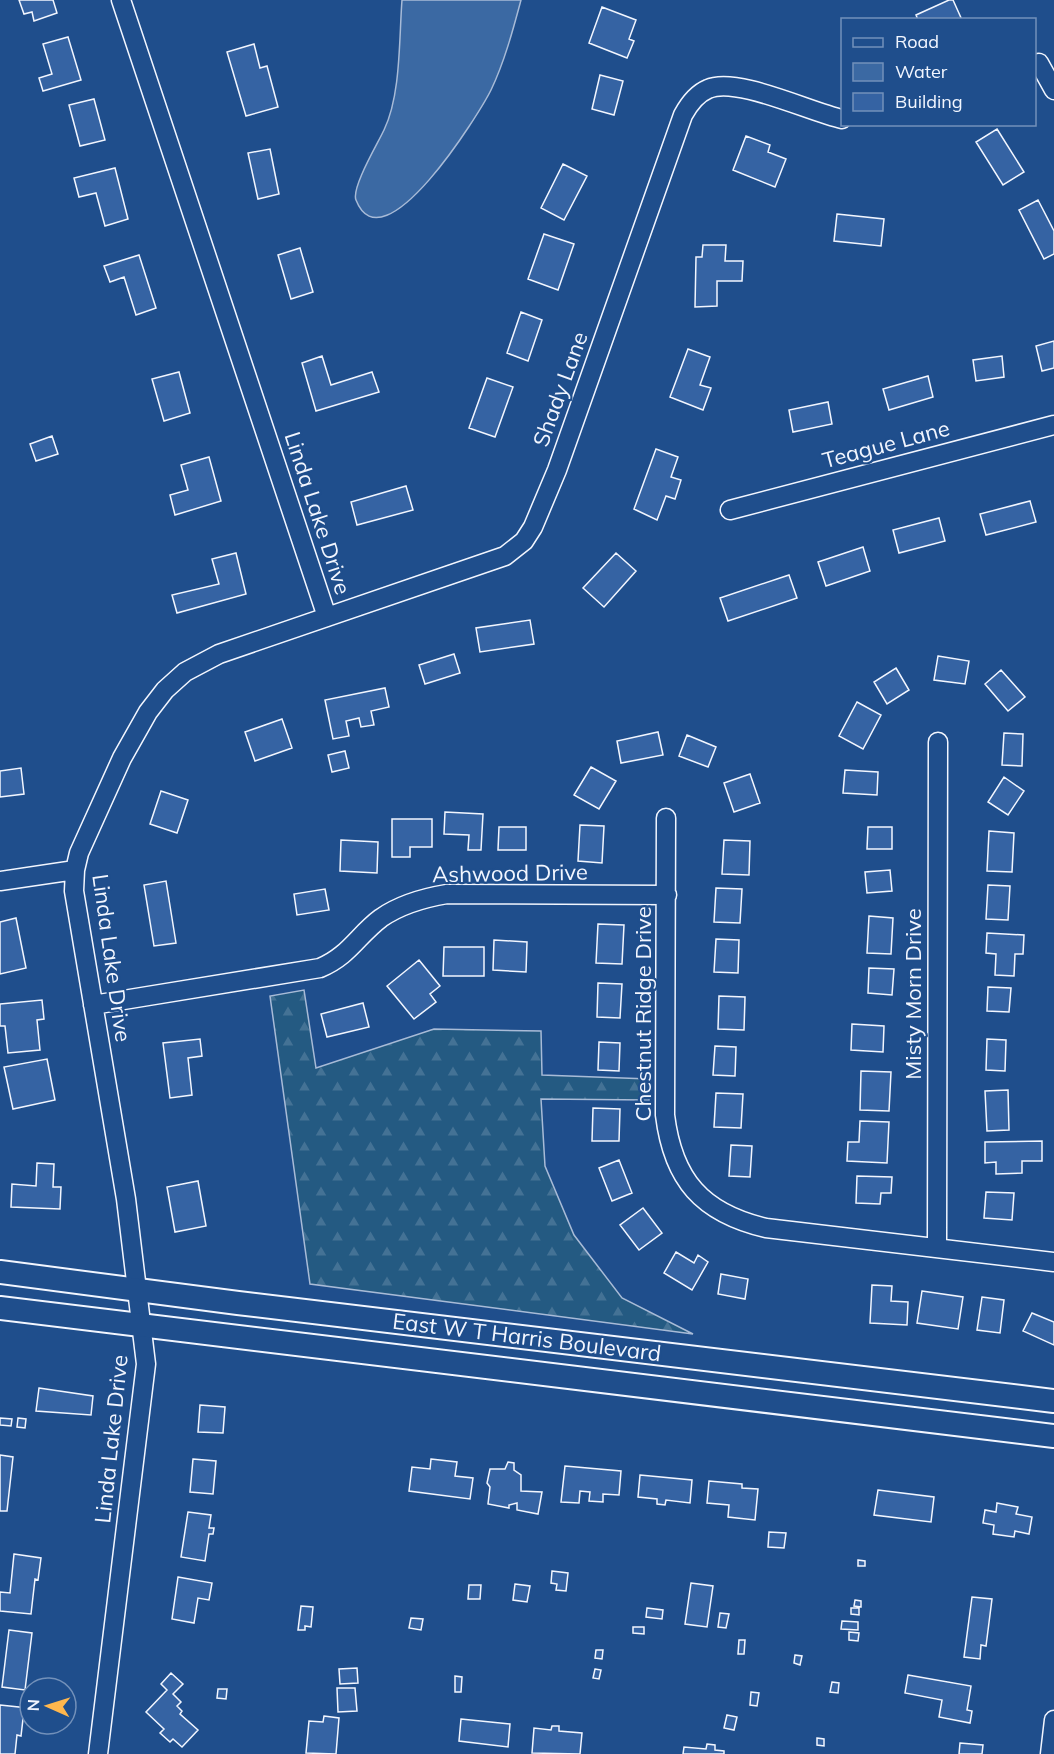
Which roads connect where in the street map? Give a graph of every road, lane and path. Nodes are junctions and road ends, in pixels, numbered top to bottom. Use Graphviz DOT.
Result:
graph roads {
  1 [pos="121,0"];
  2 [pos="1043,61"];
  3 [pos="1054,90"];
  4 [pos="841,118"];
  5 [pos="1054,424"];
  6 [pos="730,510"];
  7 [pos="327,617"];
  8 [pos="938,742"];
  9 [pos="666,818"];
  10 [pos="75,870"];
  11 [pos="0,881"];
  12 [pos="667,895"];
  13 [pos="93,1005"];
  14 [pos="937,1247"];
  15 [pos="1054,1262"];
  16 [pos="0,1272"];
  17 [pos="138,1289"];
  18 [pos="0,1308"];
  19 [pos="142,1325"];
  20 [pos="1054,1401"];
  21 [pos="1054,1436"];
  22 [pos="1054,1720"];
  23 [pos="98,1754"];
  24 [pos="1050,1754"];
  1 -- 7 [label="street, Linda Lake Drive"];
  2 -- 3 [label="street"];
  4 -- 7 [label="street, Shady Lane"];
  5 -- 6 [label="street, Teague Lane"];
  7 -- 10 [label="street, Linda Lake Drive"];
  8 -- 14 [label="street, Misty Morn Drive"];
  9 -- 12 [label="street, Chestnut Ridge Drive"];
  10 -- 11 [label="street"];
  10 -- 13 [label="street, Linda Lake Drive"];
  12 -- 13 [label="street, Ashwood Drive"];
  12 -- 14 [label="street, Chestnut Ridge Drive"];
  13 -- 17 [label="street, Linda Lake Drive"];
  14 -- 15 [label="street, Chestnut Ridge Drive"];
  16 -- 17 [label="main road, East W T Harris Boulevard"];
  17 -- 19 [label="street, Linda Lake Drive"];
  17 -- 20 [label="main road, East W T Harris Boulevard"];
  18 -- 19 [label="main road, East W T Harris Boulevard"];
  19 -- 21 [label="main road, East W T Harris Boulevard"];
  19 -- 23 [label="street, Linda Lake Drive"];
  22 -- 24 [label="street"];
}
